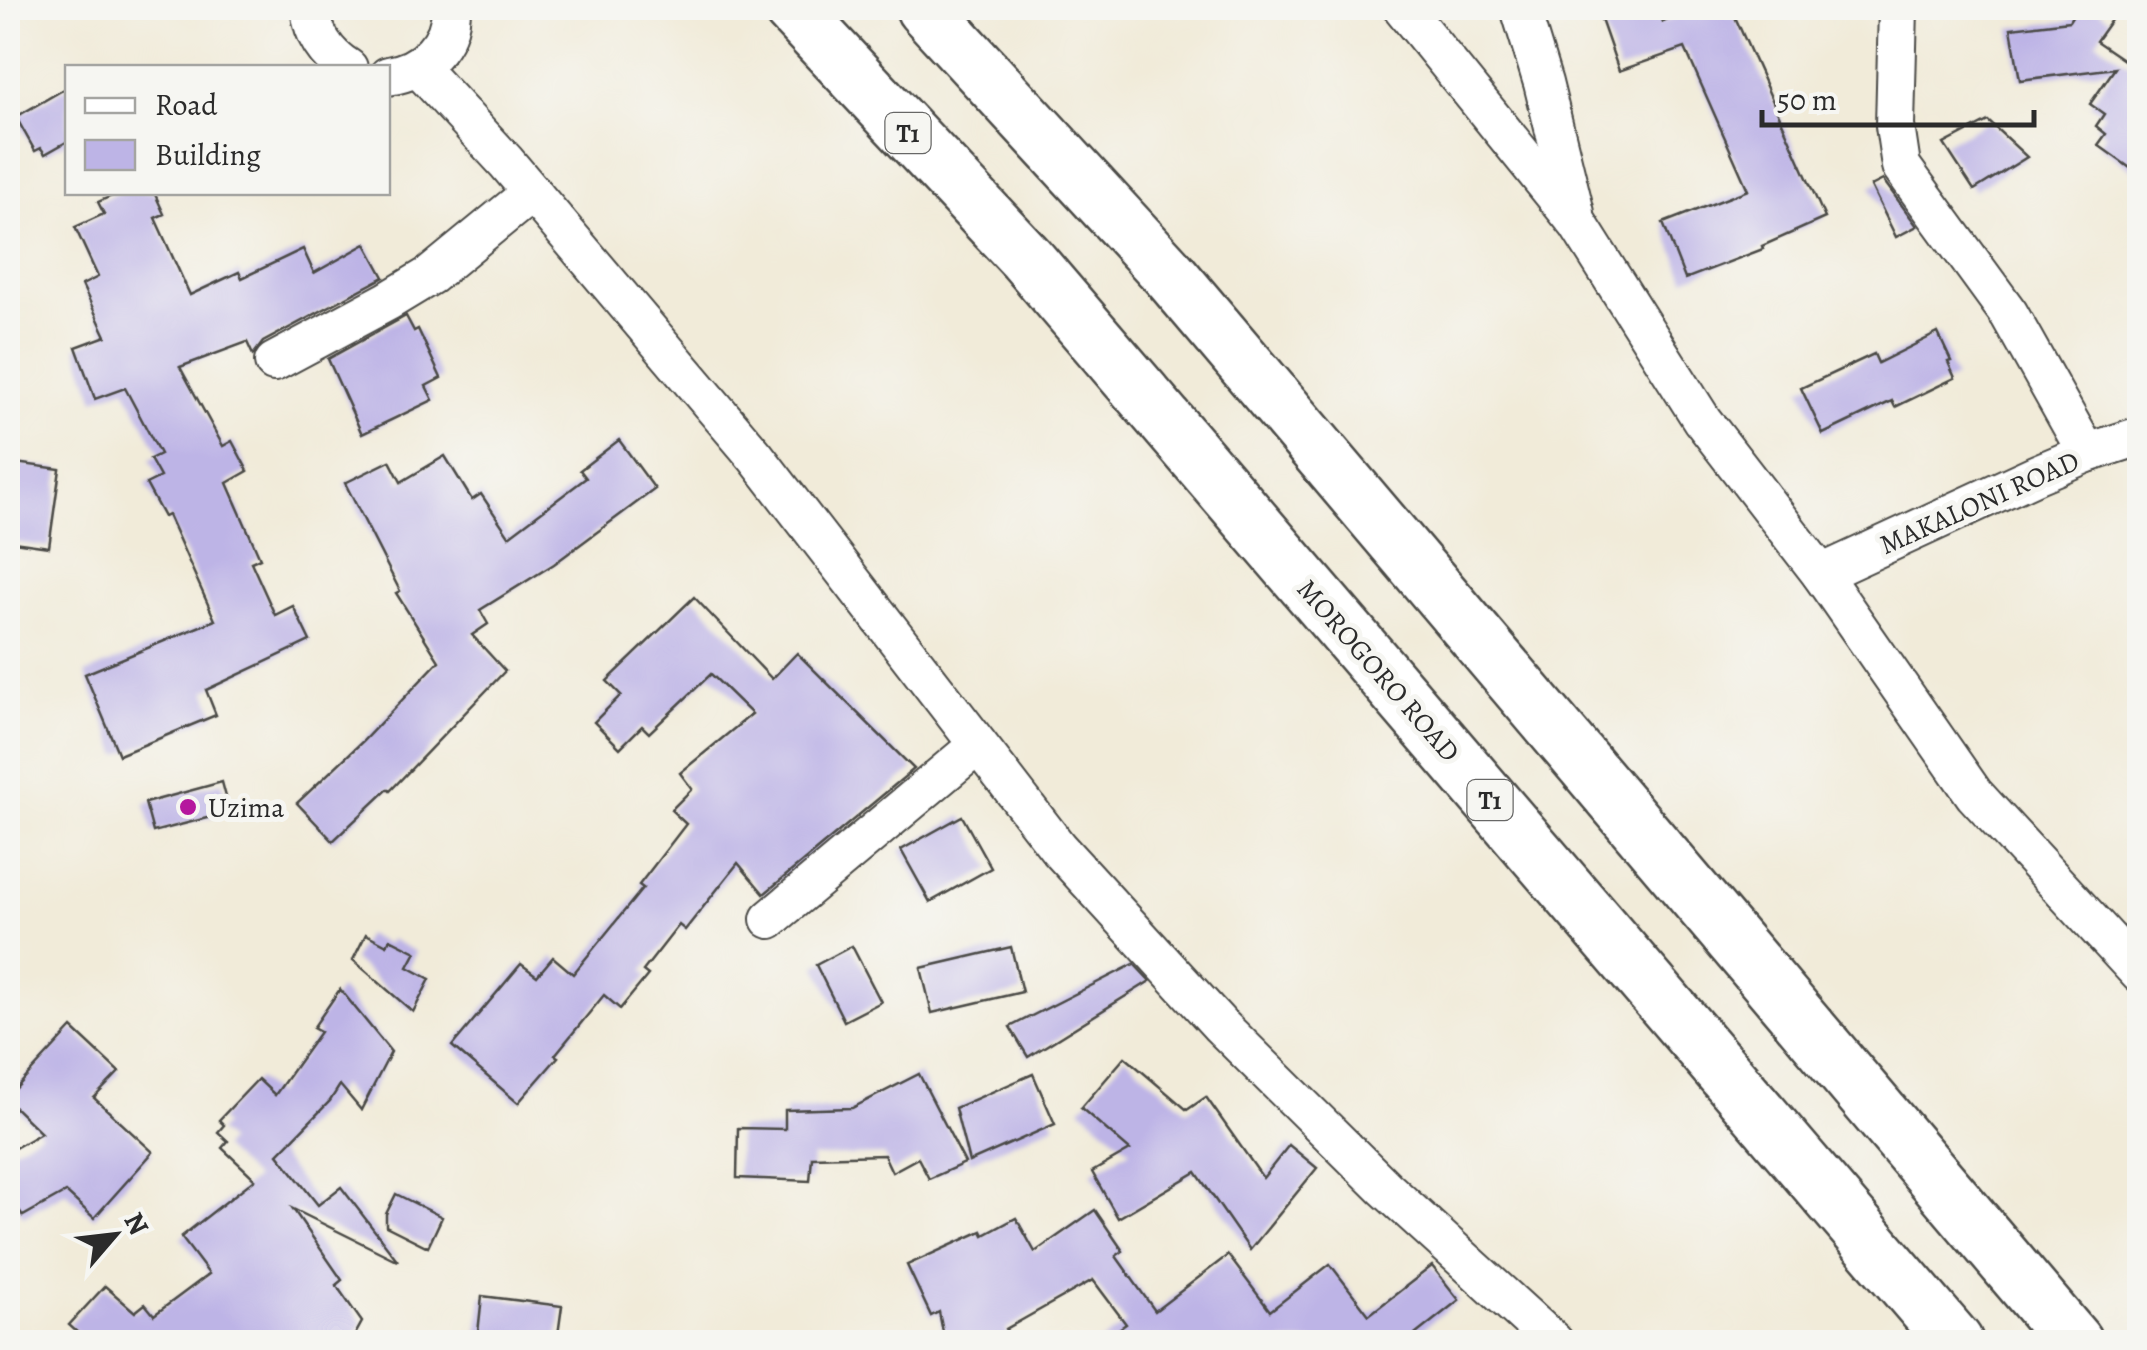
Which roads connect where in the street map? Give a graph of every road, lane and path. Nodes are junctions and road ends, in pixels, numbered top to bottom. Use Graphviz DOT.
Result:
graph roads {
  1 [pos="310,8"];
  2 [pos="452,8"];
  3 [pos="791,8"];
  4 [pos="924,8"];
  5 [pos="1402,8"];
  6 [pos="1520,8"];
  7 [pos="1898,8"];
  8 [pos="344,65"];
  9 [pos="402,72"];
  10 [pos="531,193"];
  11 [pos="1578,224"];
  12 [pos="274,362"];
  13 [pos="2140,436"];
  14 [pos="2087,453"];
  15 [pos="1821,574"];
  16 [pos="978,745"];
  17 [pos="770,918"];
  18 [pos="2140,974"];
  19 [pos="1554,1342"];
  20 [pos="1955,1342"];
  21 [pos="2074,1342"];
  1 -- 8 [label="street"];
  2 -- 9 [label="street"];
  3 -- 20 [label="highway, MOROGORO ROAD / T1"];
  4 -- 21 [label="highway"];
  5 -- 11 [label="street"];
  6 -- 11 [label="street"];
  7 -- 14 [label="street"];
  9 -- 10 [label="street"];
  10 -- 12 [label="street"];
  10 -- 16 [label="street"];
  11 -- 15 [label="street"];
  13 -- 14 [label="street, MAKALONI ROAD"];
  14 -- 15 [label="street, MAKALONI ROAD"];
  15 -- 18 [label="street"];
  16 -- 17 [label="street"];
  16 -- 19 [label="street"];
}
